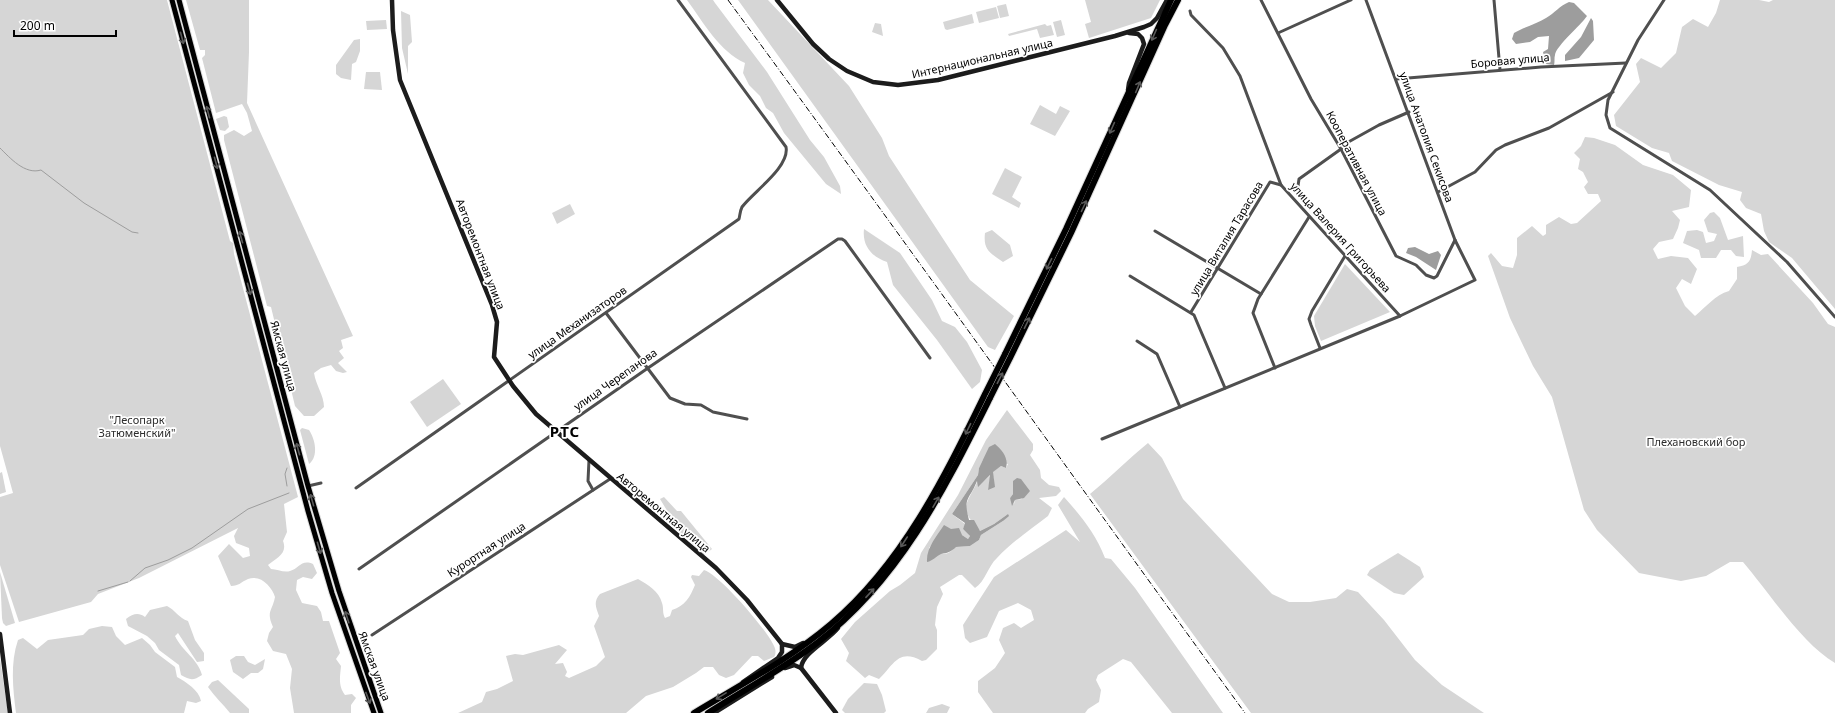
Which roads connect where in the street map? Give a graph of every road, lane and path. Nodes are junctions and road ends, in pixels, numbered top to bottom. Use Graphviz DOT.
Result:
graph roads {
  1 [pos="172,0"];
  2 [pos="178,0"];
  3 [pos="392,0"];
  4 [pos="678,0"];
  5 [pos="777,0"];
  6 [pos="1167,0"];
  7 [pos="1171,0"];
  8 [pos="1178,0"];
  9 [pos="1181,0"];
  10 [pos="1261,0"];
  11 [pos="1351,0"];
  12 [pos="1366,0"];
  13 [pos="1494,0"];
  14 [pos="1664,0"];
  15 [pos="1190,11"];
  16 [pos="1165,26"];
  17 [pos="1125,33"];
  18 [pos="1278,33"];
  19 [pos="1626,63"];
  20 [pos="1500,70"];
  21 [pos="1396,79"];
  22 [pos="1128,92"];
  23 [pos="1613,92"];
  24 [pos="1409,112"];
  25 [pos="1341,149"];
  26 [pos="1281,185"];
  27 [pos="1298,186"];
  28 [pos="1438,192"];
  29 [pos="1309,218"];
  30 [pos="1155,231"];
  31 [pos="1455,240"];
  32 [pos="1345,256"];
  33 [pos="1217,268"];
  34 [pos="1130,276"];
  35 [pos="1261,294"];
  36 [pos="1192,312"];
  37 [pos="606,313"];
  38 [pos="1400,316"];
  39 [pos="1835,317"];
  40 [pos="1137,341"];
  41 [pos="1320,348"];
  42 [pos="1008,356"];
  43 [pos="930,358"];
  44 [pos="648,368"];
  45 [pos="1274,368"];
  46 [pos="509,381"];
  47 [pos="1225,388"];
  48 [pos="988,396"];
  49 [pos="1180,407"];
  50 [pos="747,419"];
  51 [pos="556,431"];
  52 [pos="1102,439"];
  53 [pos="589,460"];
  54 [pos="610,479"];
  55 [pos="321,483"];
  56 [pos="308,486"];
  57 [pos="356,488"];
  58 [pos="593,490"];
  59 [pos="358,569"];
  60 [pos="843,621"];
  61 [pos="831,624"];
  62 [pos="0,634"];
  63 [pos="372,635"];
  64 [pos="782,644"];
  65 [pos="801,668"];
  66 [pos="737,686"];
  67 [pos="10,713"];
  68 [pos="374,713"];
  69 [pos="381,713"];
  70 [pos="694,713"];
  71 [pos="708,713"];
  72 [pos="714,713"];
  73 [pos="836,713"];
  1 -- 68 [label="main road, Ямская улица, one-way"];
  56 -- 2 [label="main road, Ямская улица, one-way"];
  3 -- 46 [label="street, Авторемонтная улица"];
  4 -- 37 [label="street, улица Механизаторов"];
  5 -- 17 [label="street, Интернациональная улица"];
  6 -- 17 [label="street, Интернациональная улица"];
  7 -- 22 [label="highway, one-way"];
  8 -- 16 [label="highway"];
  9 -- 16 [label="street"];
  10 -- 18 [label="street, Кооперативная улица"];
  11 -- 18 [label="street"];
  12 -- 21 [label="street, улица Анатолия Секисова"];
  13 -- 20 [label="street"];
  14 -- 19 [label="street"];
  15 -- 26 [label="street, улица Валерия Григорьева"];
  42 -- 16 [label="highway, one-way"];
  17 -- 22 [label="street"];
  18 -- 25 [label="street, Кооперативная улица"];
  19 -- 20 [label="street, Боровая улица"];
  19 -- 23 [label="street"];
  20 -- 21 [label="street, Боровая улица"];
  21 -- 24 [label="street, улица Анатолия Секисова"];
  22 -- 42 [label="highway, one-way"];
  23 -- 28 [label="street"];
  23 -- 39 [label="street"];
  24 -- 25 [label="street"];
  24 -- 28 [label="street, улица Анатолия Секисова"];
  25 -- 27 [label="street"];
  25 -- 31 [label="street, Кооперативная улица"];
  26 -- 29 [label="street, улица Валерия Григорьева"];
  26 -- 33 [label="street, улица Виталия Тарасова"];
  28 -- 31 [label="street, улица Анатолия Секисова"];
  29 -- 32 [label="street, улица Валерия Григорьева"];
  29 -- 35 [label="street"];
  30 -- 33 [label="street"];
  31 -- 38 [label="street, улица Анатолия Секисова"];
  32 -- 38 [label="street, улица Валерия Григорьева"];
  32 -- 41 [label="street"];
  33 -- 35 [label="street"];
  33 -- 36 [label="street, улица Виталия Тарасова"];
  34 -- 36 [label="street"];
  35 -- 45 [label="street"];
  36 -- 47 [label="street"];
  37 -- 44 [label="street"];
  37 -- 46 [label="street, улица Механизаторов"];
  38 -- 41 [label="street"];
  40 -- 49 [label="street"];
  41 -- 45 [label="street"];
  42 -- 48 [label="highway, bridge"];
  43 -- 44 [label="street, улица Черепанова"];
  44 -- 50 [label="street"];
  44 -- 51 [label="street, улица Черепанова"];
  45 -- 47 [label="street"];
  46 -- 51 [label="street, Авторемонтная улица"];
  46 -- 57 [label="street, улица Механизаторов"];
  47 -- 49 [label="street"];
  60 -- 48 [label="highway, one-way"];
  48 -- 61 [label="highway, one-way"];
  49 -- 52 [label="street"];
  51 -- 53 [label="street, Авторемонтная улица"];
  51 -- 59 [label="street, улица Черепанова"];
  53 -- 54 [label="street, Авторемонтная улица"];
  53 -- 58 [label="street"];
  54 -- 58 [label="street, Курортная улица"];
  54 -- 64 [label="street, Авторемонтная улица"];
  55 -- 56 [label="street"];
  69 -- 56 [label="main road, Ямская улица, one-way"];
  58 -- 63 [label="street, Курортная улица"];
  60 -- 65 [label="street"];
  60 -- 71 [label="highway"];
  61 -- 64 [label="street"];
  61 -- 66 [label="highway"];
  62 -- 67 [label="street"];
  64 -- 66 [label="street"];
  65 -- 72 [label="street"];
  65 -- 73 [label="street"];
  66 -- 70 [label="highway, one-way"];
}
